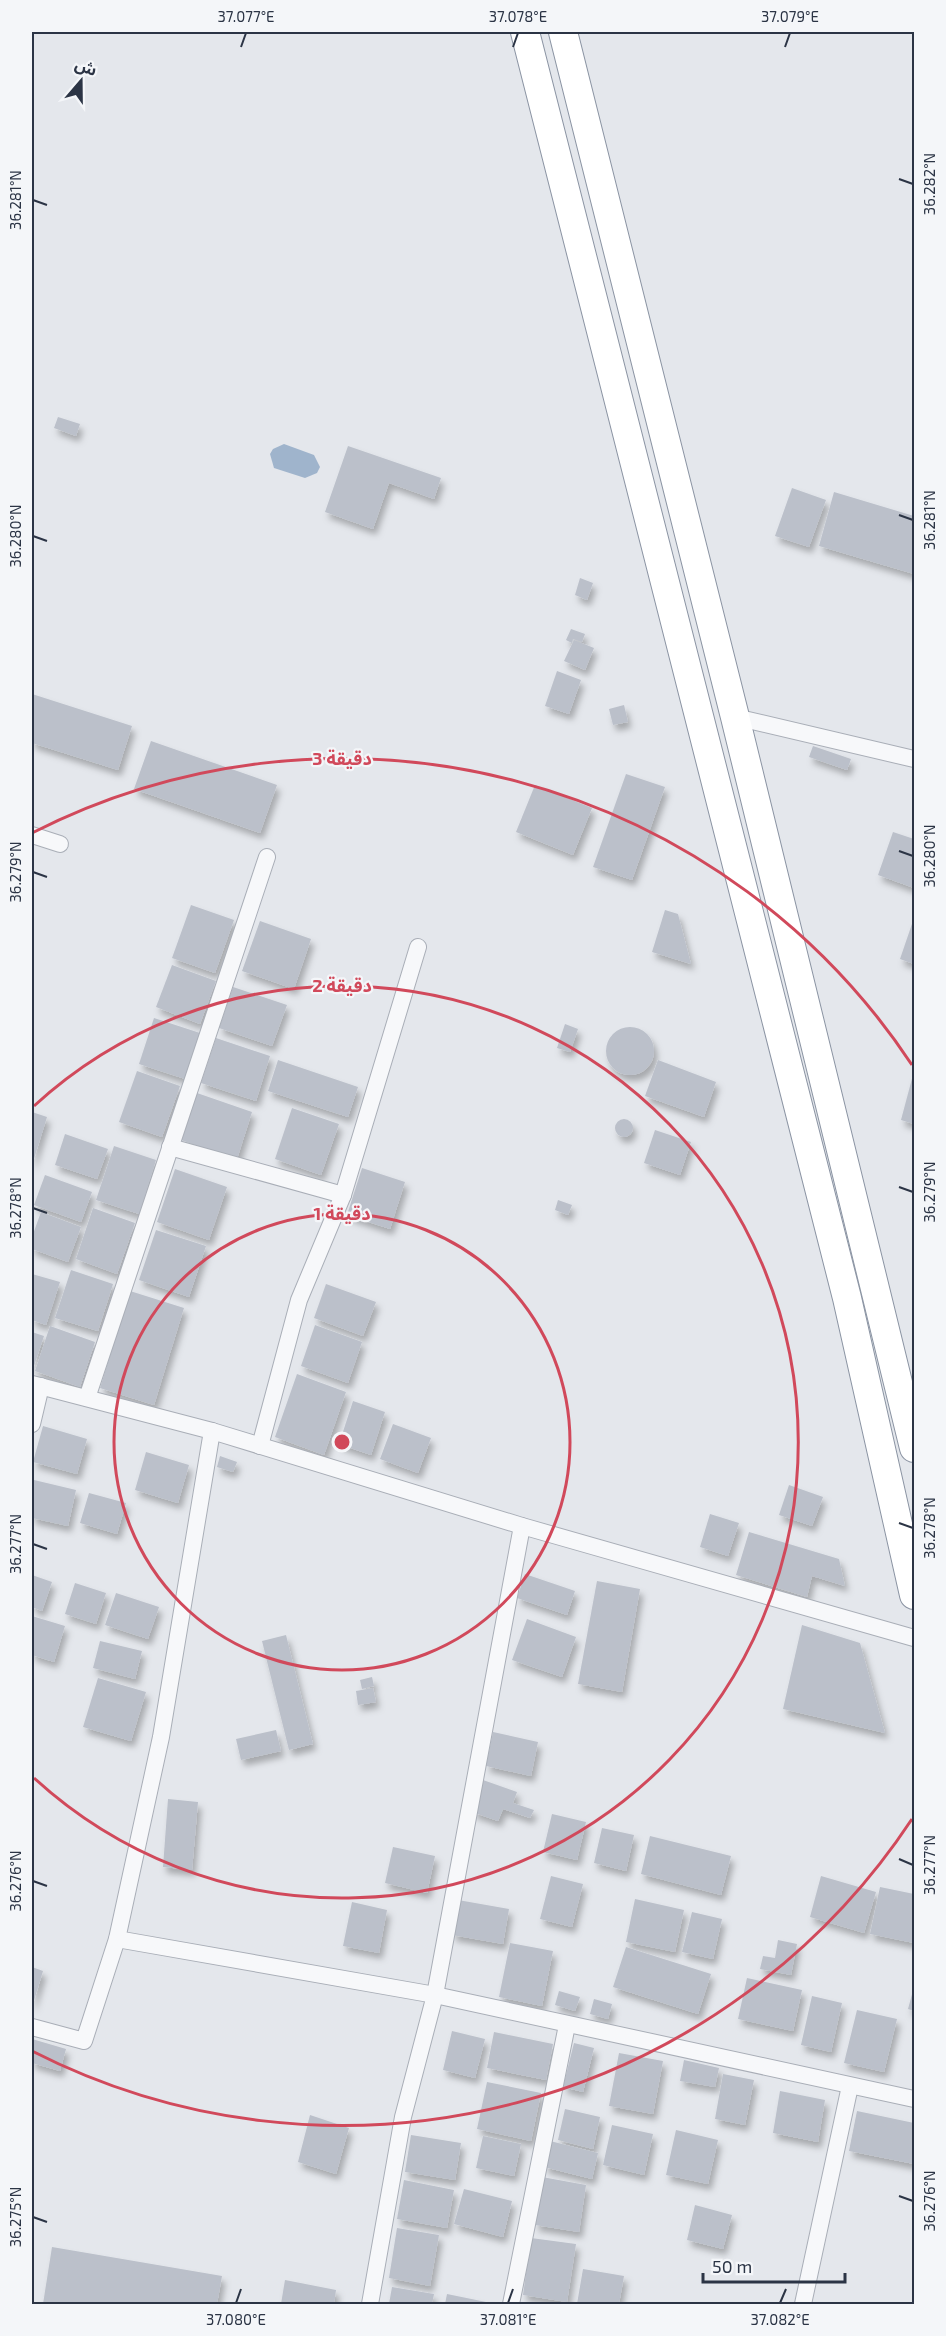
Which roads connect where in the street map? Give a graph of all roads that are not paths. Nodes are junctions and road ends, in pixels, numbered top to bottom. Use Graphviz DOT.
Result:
graph roads {
  1 [pos="525,32"];
  2 [pos="563,32"];
  3 [pos="735,717"];
  4 [pos="915,759"];
  5 [pos="32,835"];
  6 [pos="60,844"];
  7 [pos="267,857"];
  8 [pos="418,947"];
  9 [pos="170,1147"];
  10 [pos="343,1195"];
  11 [pos="36,1385"];
  12 [pos="87,1398"];
  13 [pos="32,1424"];
  14 [pos="212,1431"];
  15 [pos="260,1446"];
  16 [pos="915,1449"];
  17 [pos="522,1526"];
  18 [pos="915,1595"];
  19 [pos="915,1638"];
  20 [pos="117,1940"];
  21 [pos="435,1995"];
  22 [pos="567,2025"];
  23 [pos="32,2026"];
  24 [pos="850,2086"];
  25 [pos="915,2099"];
  26 [pos="370,2304"];
  27 [pos="511,2304"];
  28 [pos="803,2304"];
  1 -- 18 [label="highway"];
  2 -- 3 [label="highway"];
  3 -- 4 [label="street"];
  3 -- 16 [label="highway"];
  5 -- 6 [label="street"];
  7 -- 9 [label="street"];
  8 -- 10 [label="street"];
  9 -- 10 [label="street"];
  9 -- 12 [label="street"];
  10 -- 15 [label="street"];
  11 -- 12 [label="street"];
  11 -- 13 [label="street"];
  12 -- 14 [label="street"];
  14 -- 15 [label="street"];
  14 -- 20 [label="street"];
  15 -- 17 [label="street"];
  17 -- 19 [label="street"];
  17 -- 21 [label="street"];
  20 -- 21 [label="street"];
  20 -- 23 [label="street"];
  21 -- 22 [label="street"];
  21 -- 26 [label="street"];
  22 -- 24 [label="street"];
  22 -- 27 [label="street"];
  24 -- 25 [label="street"];
  24 -- 28 [label="street"];
}
